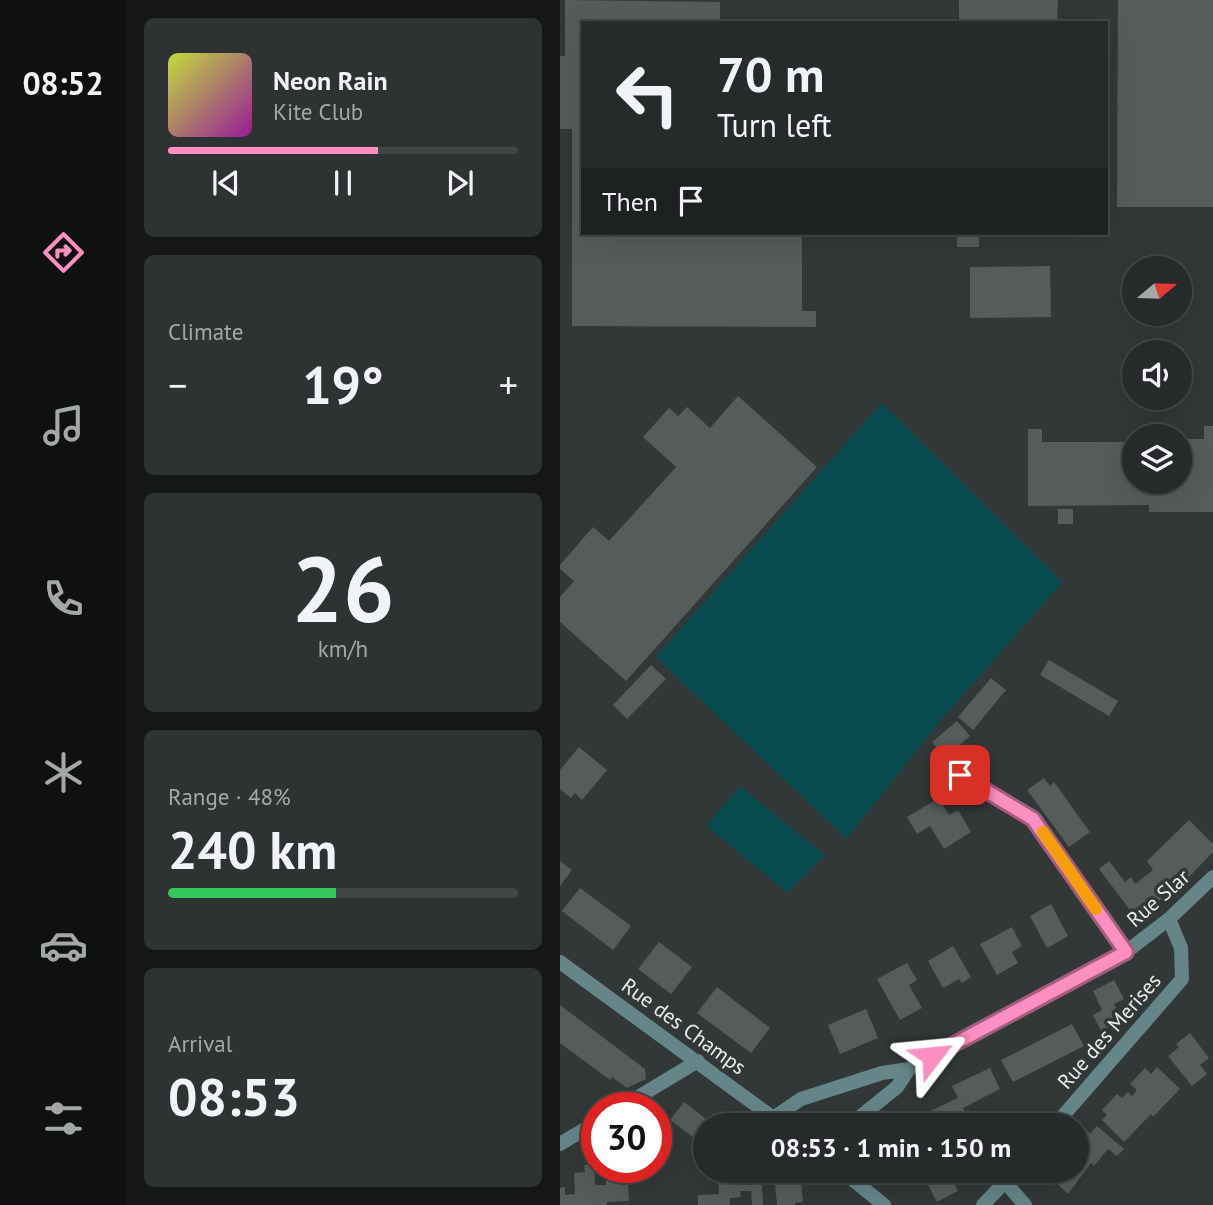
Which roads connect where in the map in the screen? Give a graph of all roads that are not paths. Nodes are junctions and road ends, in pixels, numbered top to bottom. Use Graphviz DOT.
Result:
graph roads {
  1 [pos="960,775"];
  2 [pos="1213,877"];
  3 [pos="1169,919"];
  4 [pos="1126,952"];
  5 [pos="560,962"];
  6 [pos="698,1061"];
  7 [pos="909,1069"];
  8 [pos="647,1092"];
  9 [pos="767,1113"];
  10 [pos="786,1113"];
  11 [pos="865,1113"];
  12 [pos="1065,1113"];
  13 [pos="581,1132"];
  14 [pos="560,1144"];
  15 [pos="857,1183"];
  16 [pos="1003,1183"];
  17 [pos="1014,1183"];
  18 [pos="884,1205"];
  19 [pos="983,1205"];
  20 [pos="1025,1205"];
  1 -- 4 [label="lane"];
  2 -- 3 [label="street, Rue Slar"];
  3 -- 4 [label="street, Rue Slar"];
  3 -- 12 [label="street, Rue des Merises"];
  4 -- 7 [label="street, Rue Slar"];
  5 -- 6 [label="street, Rue des Champs"];
  6 -- 8 [label="street"];
  6 -- 9 [label="street, Rue des Champs"];
  7 -- 10 [label="street, Rue Slar"];
  7 -- 11 [label="street, Rue Slar"];
  13 -- 14 [label="street"];
  15 -- 18 [label="street"];
  16 -- 19 [label="street"];
  17 -- 20 [label="street"];
}
